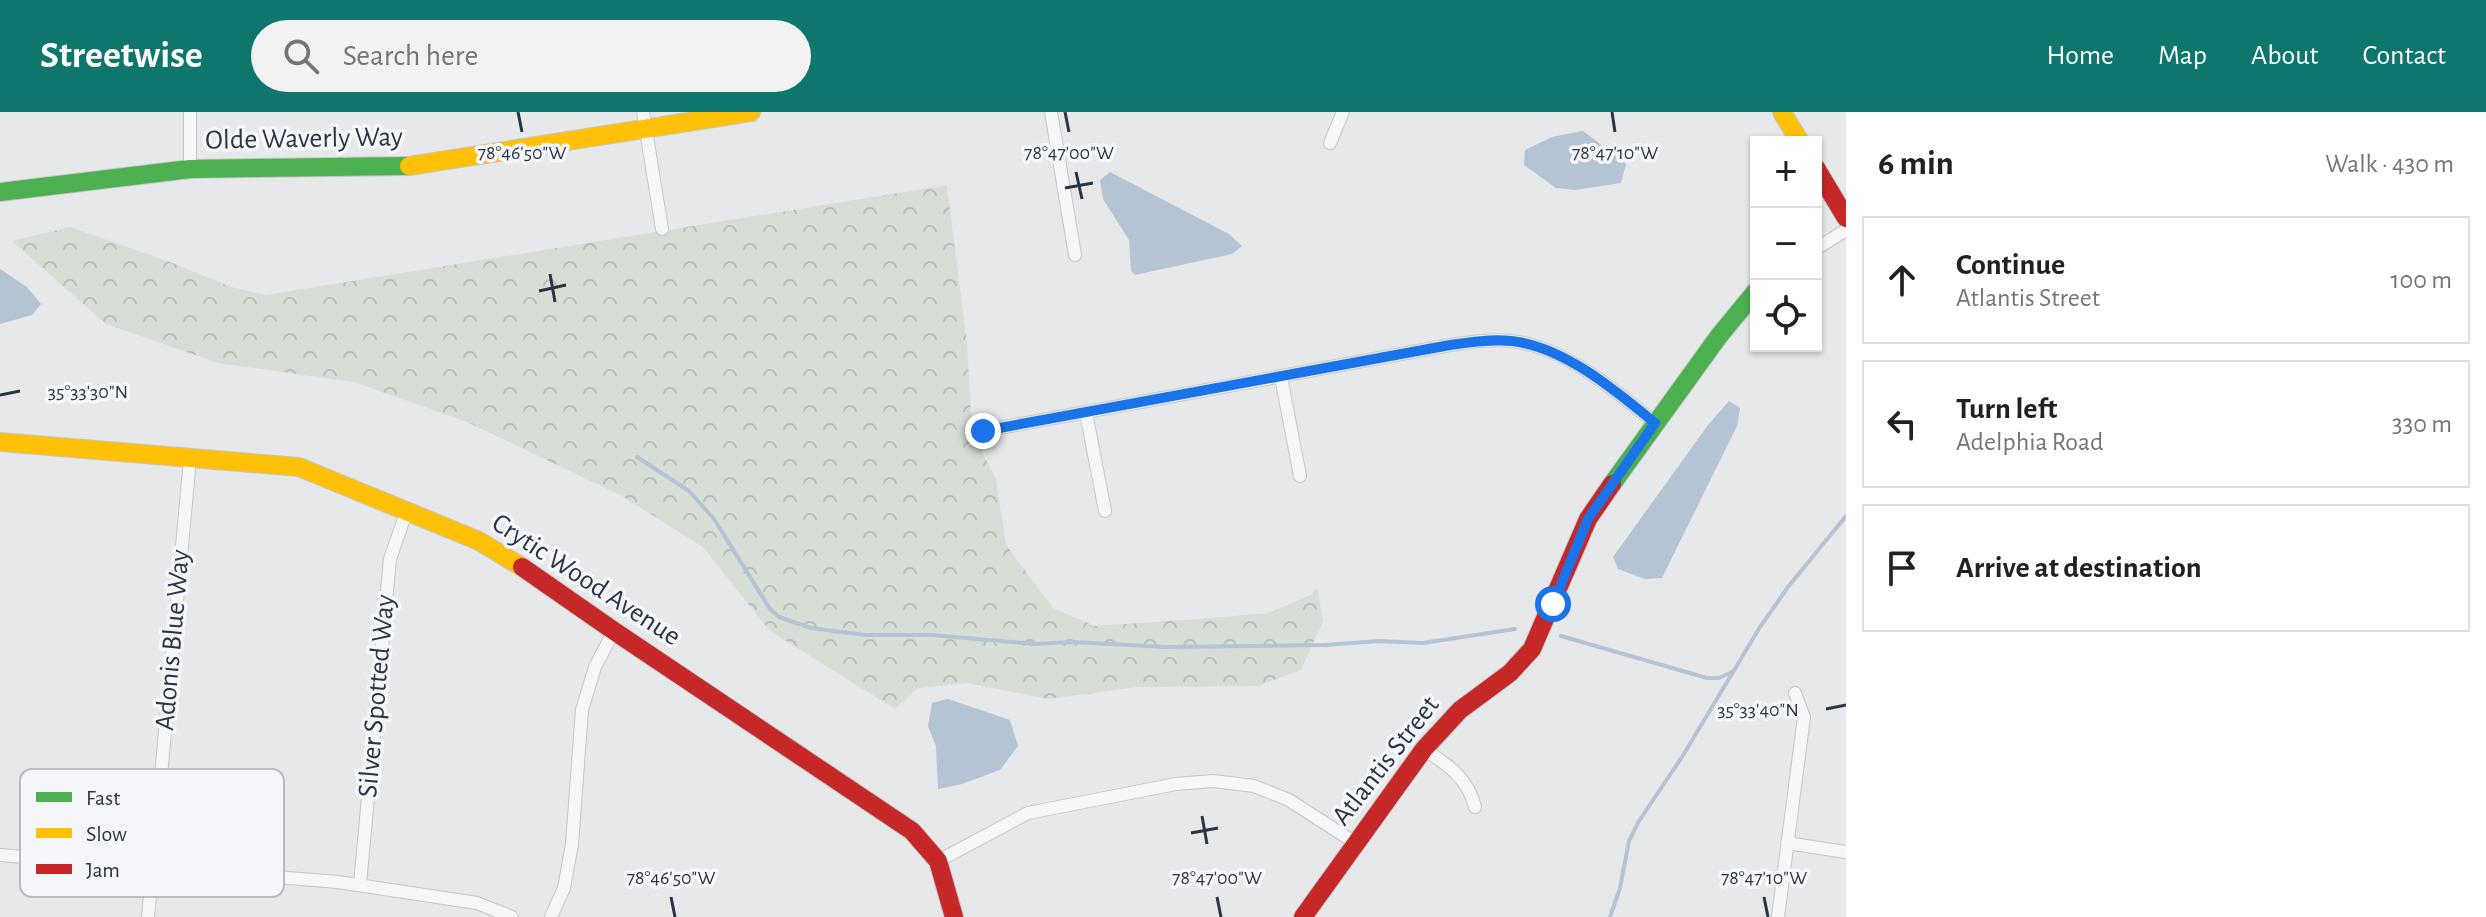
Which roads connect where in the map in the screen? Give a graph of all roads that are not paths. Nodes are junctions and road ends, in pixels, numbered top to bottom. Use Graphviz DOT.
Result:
graph roads {
  1 [pos="190,112"];
  2 [pos="751,112"];
  3 [pos="1051,112"];
  4 [pos="1343,112"];
  5 [pos="1782,112"];
  6 [pos="644,120"];
  7 [pos="1796,136"];
  8 [pos="1330,143"];
  9 [pos="190,169"];
  10 [pos="1822,178"];
  11 [pos="0,192"];
  12 [pos="1846,218"];
  13 [pos="662,229"];
  14 [pos="1846,230"];
  15 [pos="1822,245"];
  16 [pos="1075,255"];
  17 [pos="1750,298"];
  18 [pos="1281,377"];
  19 [pos="1086,413"];
  20 [pos="1655,423"];
  21 [pos="983,431"];
  22 [pos="0,442"];
  23 [pos="190,459"];
  24 [pos="1300,476"];
  25 [pos="407,510"];
  26 [pos="1105,511"];
  27 [pos="614,631"];
  28 [pos="1795,693"];
  29 [pos="1424,749"];
  30 [pos="161,769"];
  31 [pos="1475,807"];
  32 [pos="1787,843"];
  33 [pos="1357,844"];
  34 [pos="1846,852"];
  35 [pos="0,855"];
  36 [pos="20,857"];
  37 [pos="938,861"];
  38 [pos="284,878"];
  39 [pos="360,884"];
  40 [pos="150,897"];
  41 [pos="148,917"];
  42 [pos="512,917"];
  43 [pos="551,917"];
  44 [pos="954,917"];
  45 [pos="1303,917"];
  46 [pos="1778,917"];
  1 -- 9 [label="street"];
  2 -- 6 [label="street, Olde Waverly Way"];
  3 -- 16 [label="street"];
  4 -- 8 [label="street"];
  5 -- 7 [label="street"];
  6 -- 9 [label="street, Olde Waverly Way"];
  6 -- 13 [label="street"];
  9 -- 11 [label="street, Olde Waverly Way"];
  10 -- 12 [label="street"];
  14 -- 15 [label="street"];
  17 -- 20 [label="street, Atlantis Street"];
  18 -- 19 [label="street"];
  18 -- 20 [label="street"];
  18 -- 24 [label="street"];
  19 -- 21 [label="street"];
  19 -- 26 [label="street"];
  20 -- 29 [label="street, Atlantis Street"];
  22 -- 23 [label="street, Crytic Wood Avenue"];
  23 -- 25 [label="street, Crytic Wood Avenue"];
  23 -- 30 [label="street, Adonis Blue Way"];
  25 -- 27 [label="street, Crytic Wood Avenue"];
  25 -- 39 [label="street, Silver Spotted Way"];
  27 -- 37 [label="street, Crytic Wood Avenue"];
  27 -- 43 [label="street"];
  28 -- 32 [label="street"];
  29 -- 31 [label="street"];
  29 -- 33 [label="street, Atlantis Street"];
  32 -- 34 [label="street"];
  32 -- 46 [label="street"];
  33 -- 37 [label="street"];
  33 -- 45 [label="street, Atlantis Street"];
  35 -- 36 [label="street"];
  37 -- 44 [label="street, Crytic Wood Avenue"];
  38 -- 39 [label="street"];
  39 -- 42 [label="street"];
  40 -- 41 [label="street, Adonis Blue Way"];
}
